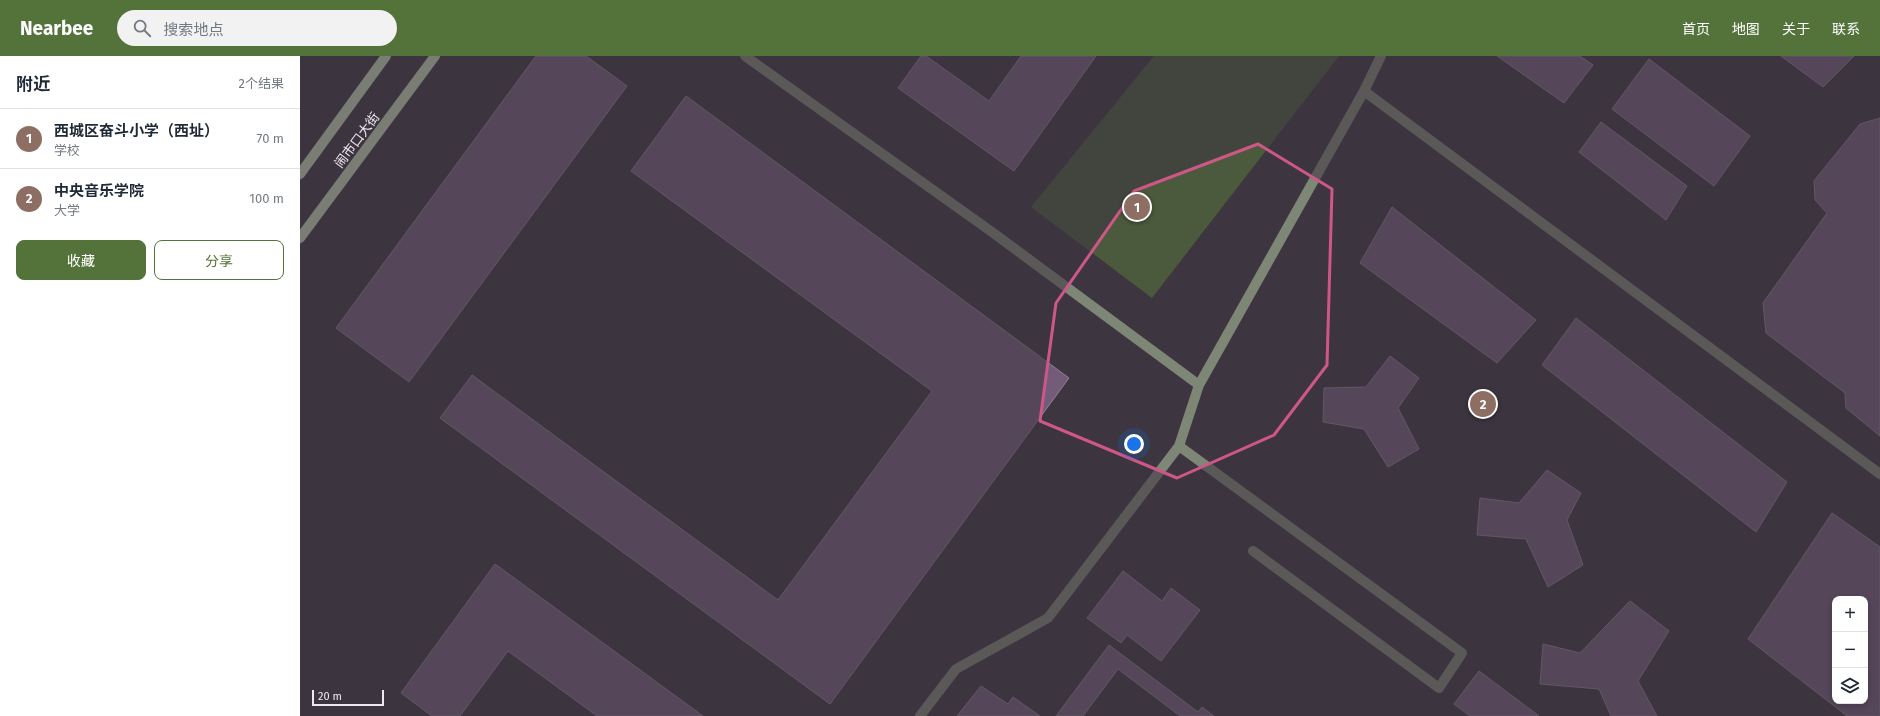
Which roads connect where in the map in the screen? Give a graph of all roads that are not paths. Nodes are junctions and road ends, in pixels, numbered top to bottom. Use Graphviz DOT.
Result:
graph roads {
  1 [pos="386,56"];
  2 [pos="435,56"];
  3 [pos="745,56"];
  4 [pos="1381,56"];
  5 [pos="1364,91"];
  6 [pos="300,174"];
  7 [pos="300,238"];
  8 [pos="1199,385"];
  9 [pos="1179,446"];
  10 [pos="1880,474"];
  11 [pos="1253,551"];
  12 [pos="920,716"];
  1 -- 6 [label="main road, 闹市口大街"];
  2 -- 7 [label="main road, 闹市口大街"];
  3 -- 8 [label="street"];
  4 -- 5 [label="street"];
  5 -- 8 [label="street"];
  5 -- 10 [label="street"];
  8 -- 9 [label="street"];
  9 -- 11 [label="street"];
  9 -- 12 [label="street"];
}
